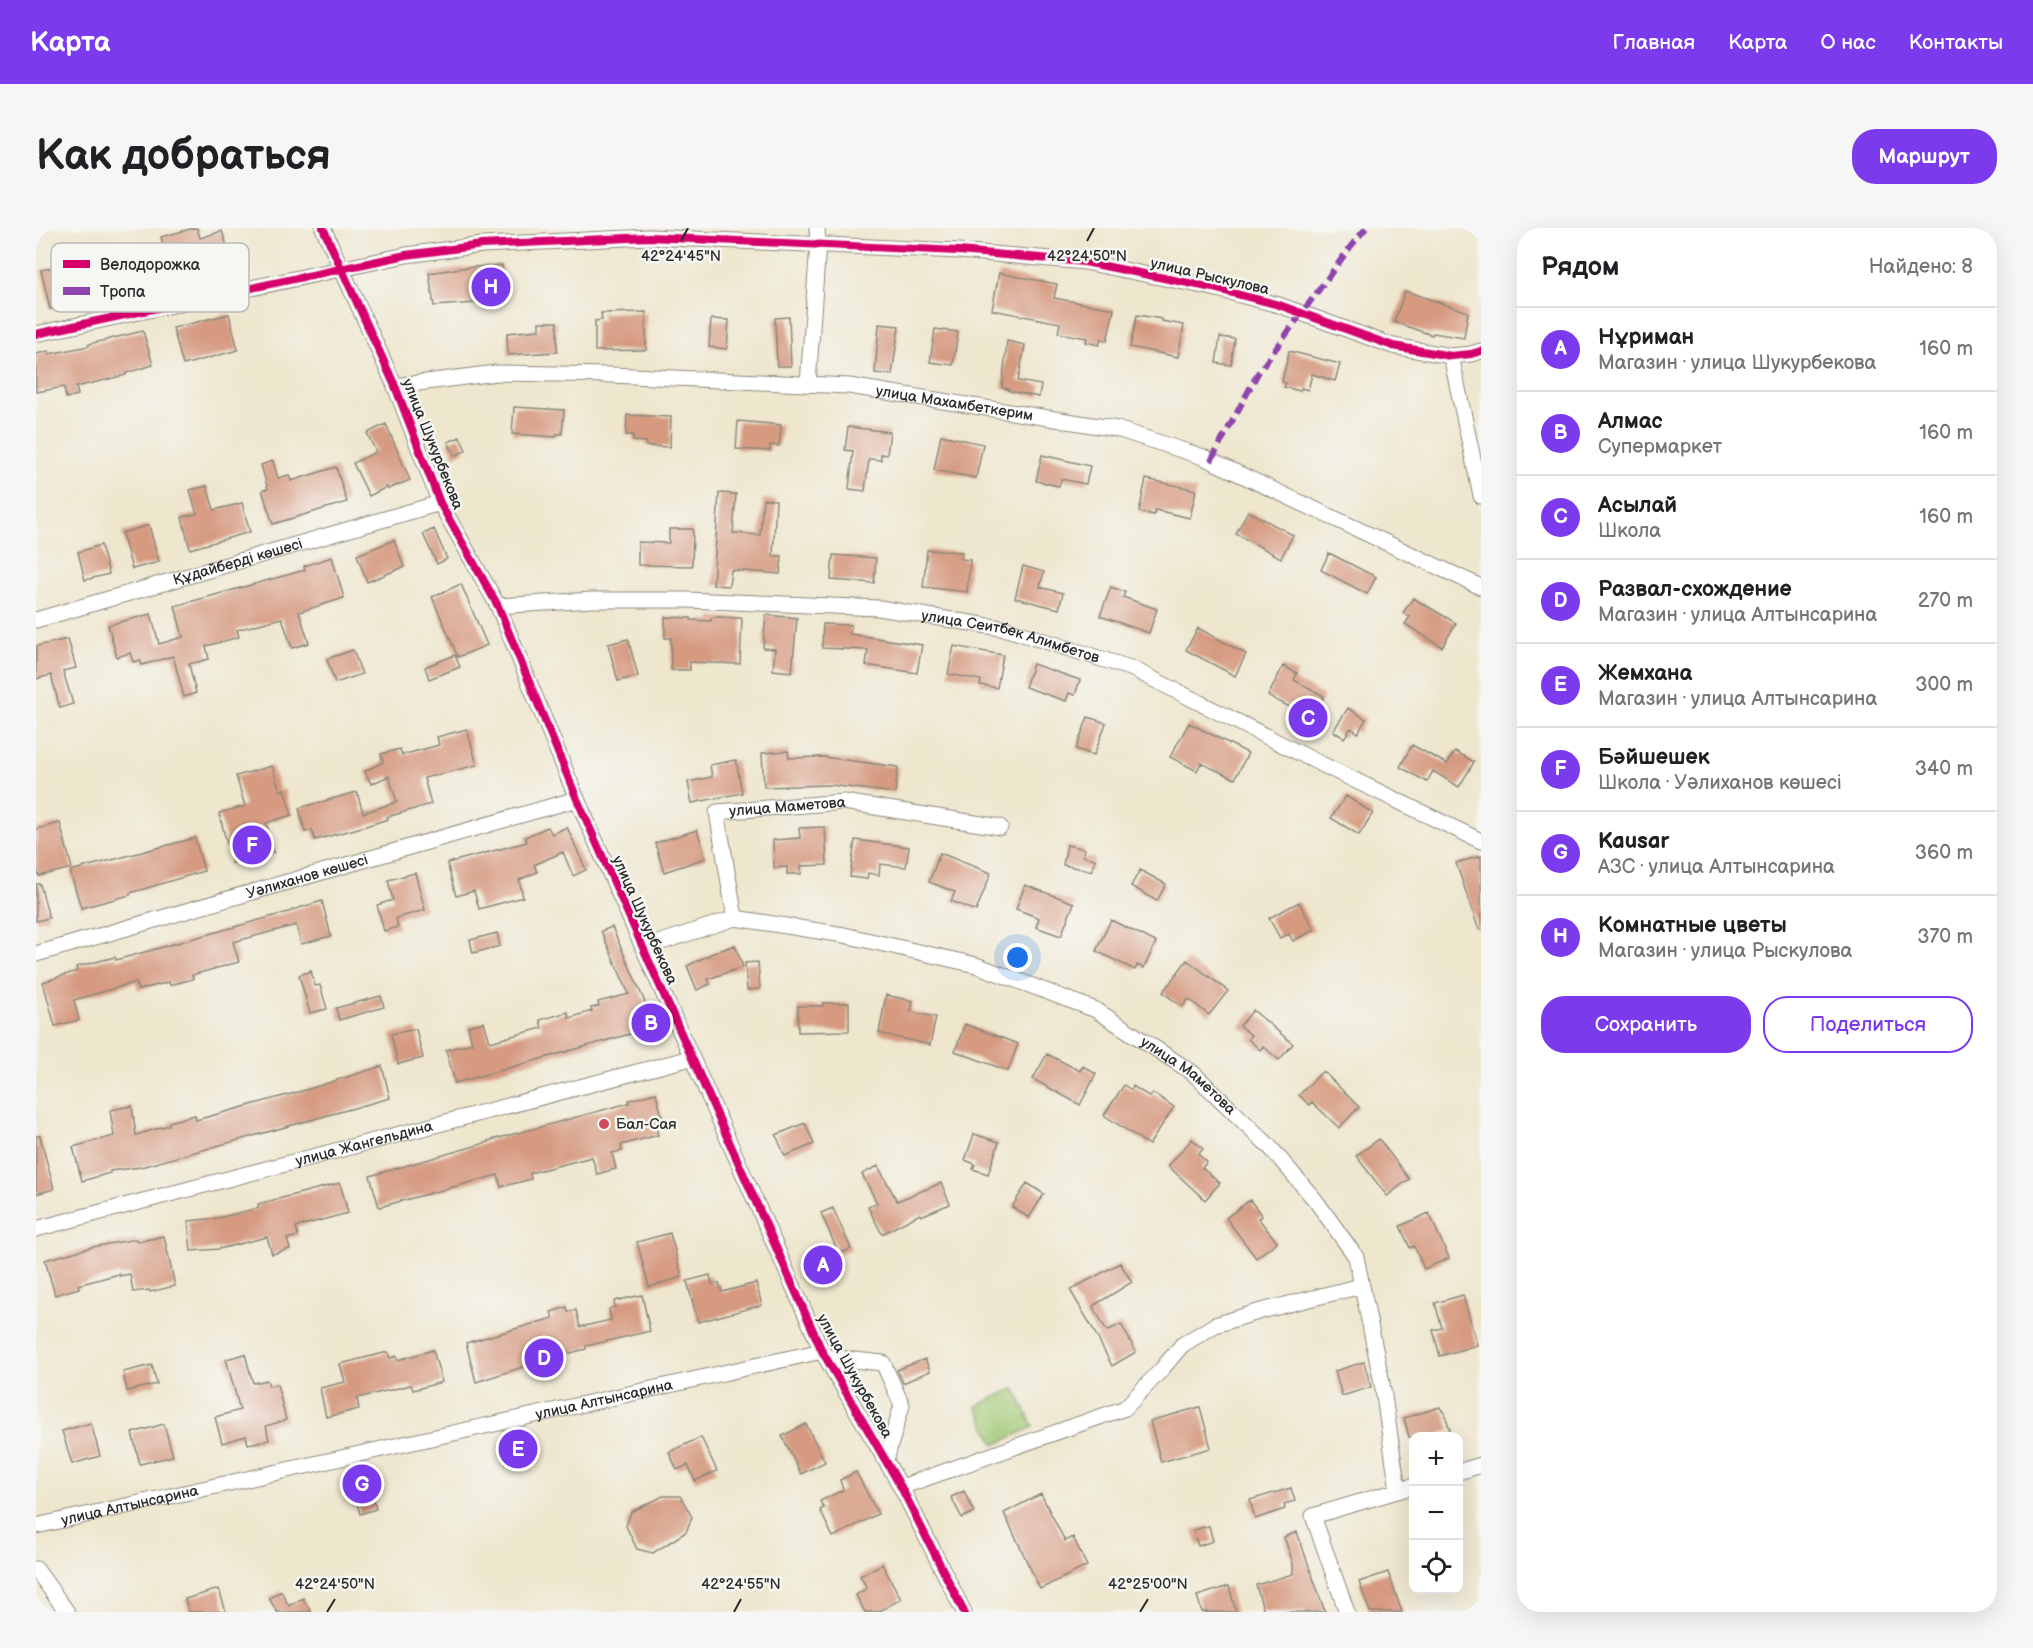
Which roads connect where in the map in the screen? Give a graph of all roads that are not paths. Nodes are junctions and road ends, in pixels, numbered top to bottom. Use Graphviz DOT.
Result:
graph roads {
  1 [pos="323,228"];
  2 [pos="817,228"];
  3 [pos="818,244"];
  4 [pos="342,269"];
  5 [pos="249,289"];
  6 [pos="140,312"];
  7 [pos="36,334"];
  8 [pos="1481,351"];
  9 [pos="1451,356"];
  10 [pos="808,384"];
  11 [pos="395,386"];
  12 [pos="1481,496"];
  13 [pos="440,503"];
  14 [pos="1481,587"];
  15 [pos="498,606"];
  16 [pos="36,620"];
  17 [pos="577,799"];
  18 [pos="1000,827"];
  19 [pos="1481,841"];
  20 [pos="735,918"];
  21 [pos="643,948"];
  22 [pos="36,954"];
  23 [pos="691,1058"];
  24 [pos="36,1229"];
  25 [pos="1361,1286"];
  26 [pos="823,1354"];
  27 [pos="886,1460"];
  28 [pos="1481,1465"];
  29 [pos="1463,1470"];
  30 [pos="902,1487"];
  31 [pos="1409,1487"];
  32 [pos="1398,1490"];
  33 [pos="36,1526"];
  34 [pos="36,1569"];
  35 [pos="67,1612"];
  36 [pos="964,1612"];
  37 [pos="1347,1612"];
  1 -- 4 [label="street, улица Шукурбекова"];
  2 -- 3 [label="street"];
  3 -- 4 [label="street, улица Рыскулова"];
  3 -- 9 [label="street, улица Рыскулова"];
  3 -- 10 [label="street"];
  4 -- 5 [label="street, улица Рыскулова"];
  4 -- 11 [label="street, улица Шукурбекова"];
  6 -- 7 [label="street, улица Рыскулова"];
  8 -- 9 [label="street, улица Рыскулова"];
  9 -- 12 [label="street"];
  10 -- 11 [label="street, улица Махамбеткерим"];
  10 -- 14 [label="street, улица Махамбеткерим"];
  11 -- 13 [label="street, улица Шукурбекова"];
  13 -- 15 [label="street, улица Шукурбекова"];
  13 -- 16 [label="street, Құдайберді көшесі"];
  15 -- 17 [label="street, улица Шукурбекова"];
  15 -- 19 [label="street, улица Сеитбек Алимбетов"];
  17 -- 21 [label="street, улица Шукурбекова"];
  17 -- 22 [label="street, Уәлиханов көшесі"];
  18 -- 20 [label="street, улица Маметова"];
  20 -- 21 [label="street, улица Маметова"];
  20 -- 25 [label="street, улица Маметова"];
  21 -- 23 [label="street, улица Шукурбекова"];
  23 -- 24 [label="street, улица Жангельдина"];
  23 -- 26 [label="street, улица Шукурбекова"];
  25 -- 30 [label="street"];
  25 -- 32 [label="street, улица Маметова"];
  26 -- 27 [label="street, улица Шукурбекова"];
  26 -- 27 [label="street, улица Алтынсарина"];
  26 -- 33 [label="street, улица Алтынсарина"];
  27 -- 30 [label="street, улица Шукурбекова"];
  28 -- 29 [label="street"];
  30 -- 36 [label="street, улица Шукурбекова"];
  31 -- 32 [label="street"];
  32 -- 37 [label="street"];
  34 -- 35 [label="street"];
}
